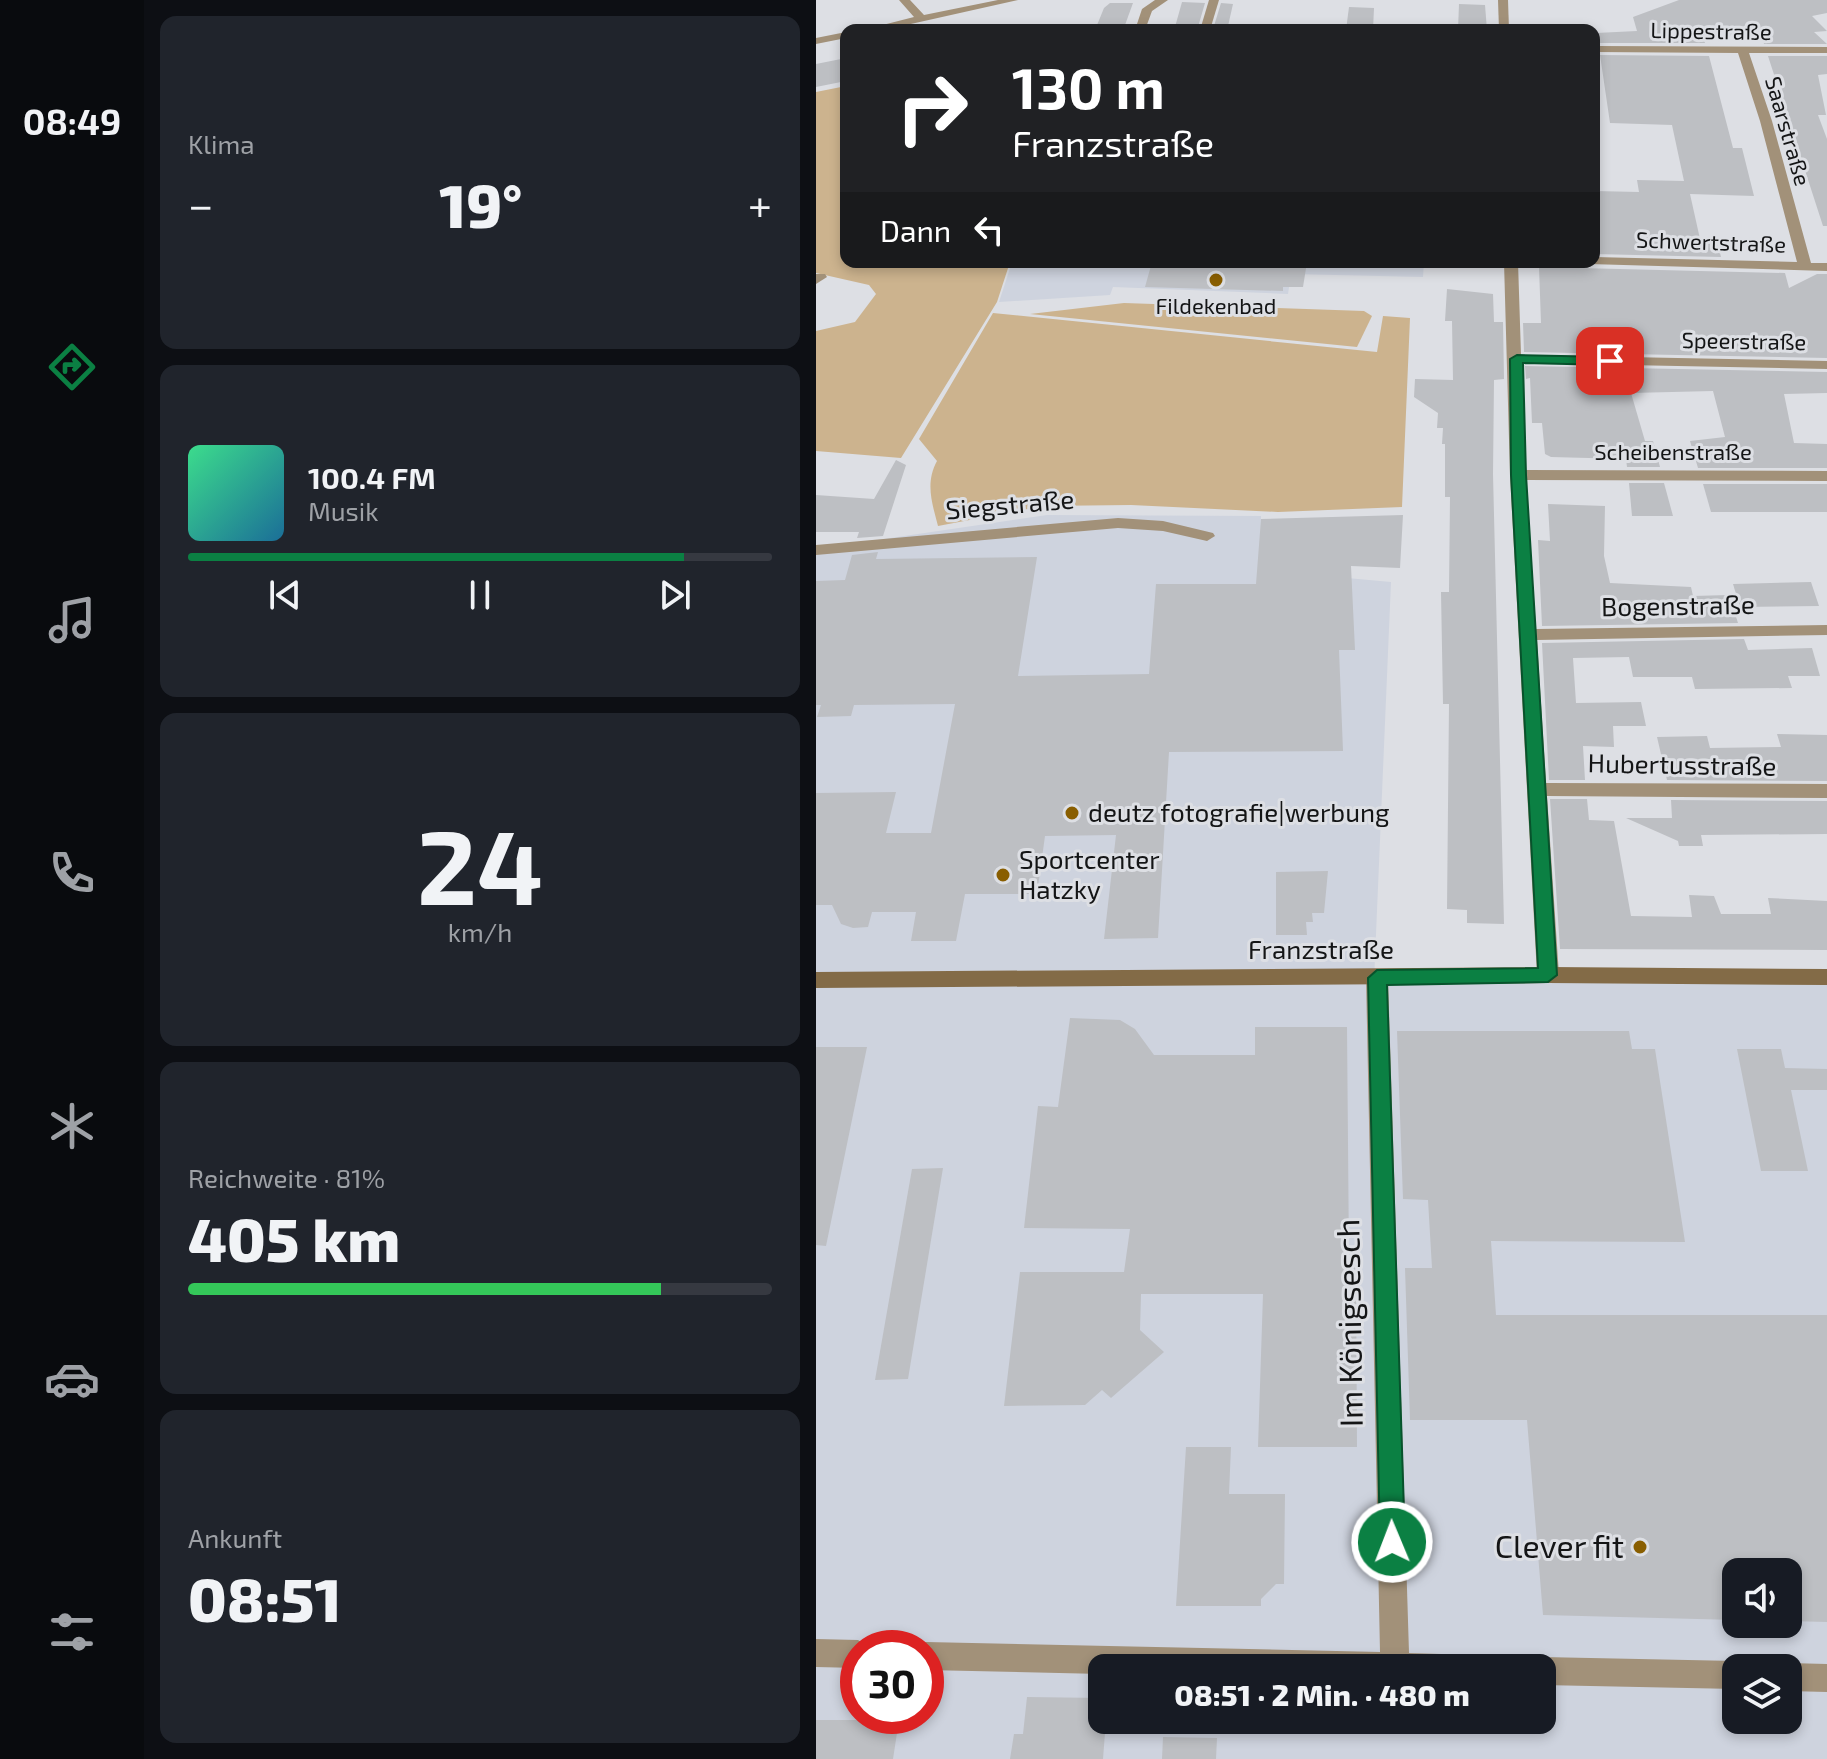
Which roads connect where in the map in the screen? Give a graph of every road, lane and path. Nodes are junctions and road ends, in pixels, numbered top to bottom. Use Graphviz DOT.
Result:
graph roads {
  1 [pos="904,0"];
  2 [pos="1013,0"];
  3 [pos="1163,0"];
  4 [pos="1214,0"];
  5 [pos="1503,0"];
  6 [pos="921,19"];
  7 [pos="897,24"];
  8 [pos="1142,24"];
  9 [pos="1207,24"];
  10 [pos="1504,24"];
  11 [pos="840,36"];
  12 [pos="816,41"];
  13 [pos="1600,49"];
  14 [pos="1827,50"];
  15 [pos="1743,52"];
  16 [pos="1600,261"];
  17 [pos="1805,267"];
  18 [pos="1827,267"];
  19 [pos="1511,268"];
  20 [pos="1517,359"];
  21 [pos="1827,365"];
  22 [pos="1518,475"];
  23 [pos="1827,476"];
  24 [pos="1207,536"];
  25 [pos="816,550"];
  26 [pos="1827,630"];
  27 [pos="1530,635"];
  28 [pos="1537,789"];
  29 [pos="1827,791"];
  30 [pos="1548,975"];
  31 [pos="1827,977"];
  32 [pos="1377,978"];
  33 [pos="816,980"];
  34 [pos="816,1653"];
  35 [pos="840,1654"];
  36 [pos="1395,1654"];
  37 [pos="944,1656"];
  38 [pos="1088,1660"];
  39 [pos="1556,1671"];
  40 [pos="1722,1675"];
  41 [pos="1802,1677"];
  42 [pos="1827,1678"];
  1 -- 6 [label="street"];
  2 -- 6 [label="street"];
  3 -- 8 [label="street"];
  4 -- 9 [label="street"];
  5 -- 10 [label="street"];
  6 -- 7 [label="street"];
  11 -- 12 [label="street"];
  13 -- 15 [label="street, Lippestraße"];
  14 -- 15 [label="street, Lippestraße"];
  15 -- 17 [label="street, Saarstraße"];
  16 -- 17 [label="street, Schwertstraße"];
  17 -- 18 [label="street, Schwertstraße"];
  19 -- 20 [label="street"];
  20 -- 21 [label="street, Speerstraße"];
  20 -- 22 [label="street"];
  22 -- 23 [label="street, Scheibenstraße"];
  22 -- 27 [label="street"];
  24 -- 25 [label="street, Siegstraße"];
  26 -- 27 [label="street, Bogenstraße"];
  27 -- 28 [label="street"];
  28 -- 29 [label="street, Hubertusstraße"];
  28 -- 30 [label="street"];
  30 -- 31 [label="street, Franzstraße"];
  30 -- 32 [label="street, Franzstraße"];
  32 -- 33 [label="street, Franzstraße"];
  32 -- 36 [label="street, Im Königsesch"];
  34 -- 35 [label="street"];
  37 -- 38 [label="street"];
  39 -- 40 [label="street"];
  41 -- 42 [label="street"];
}
